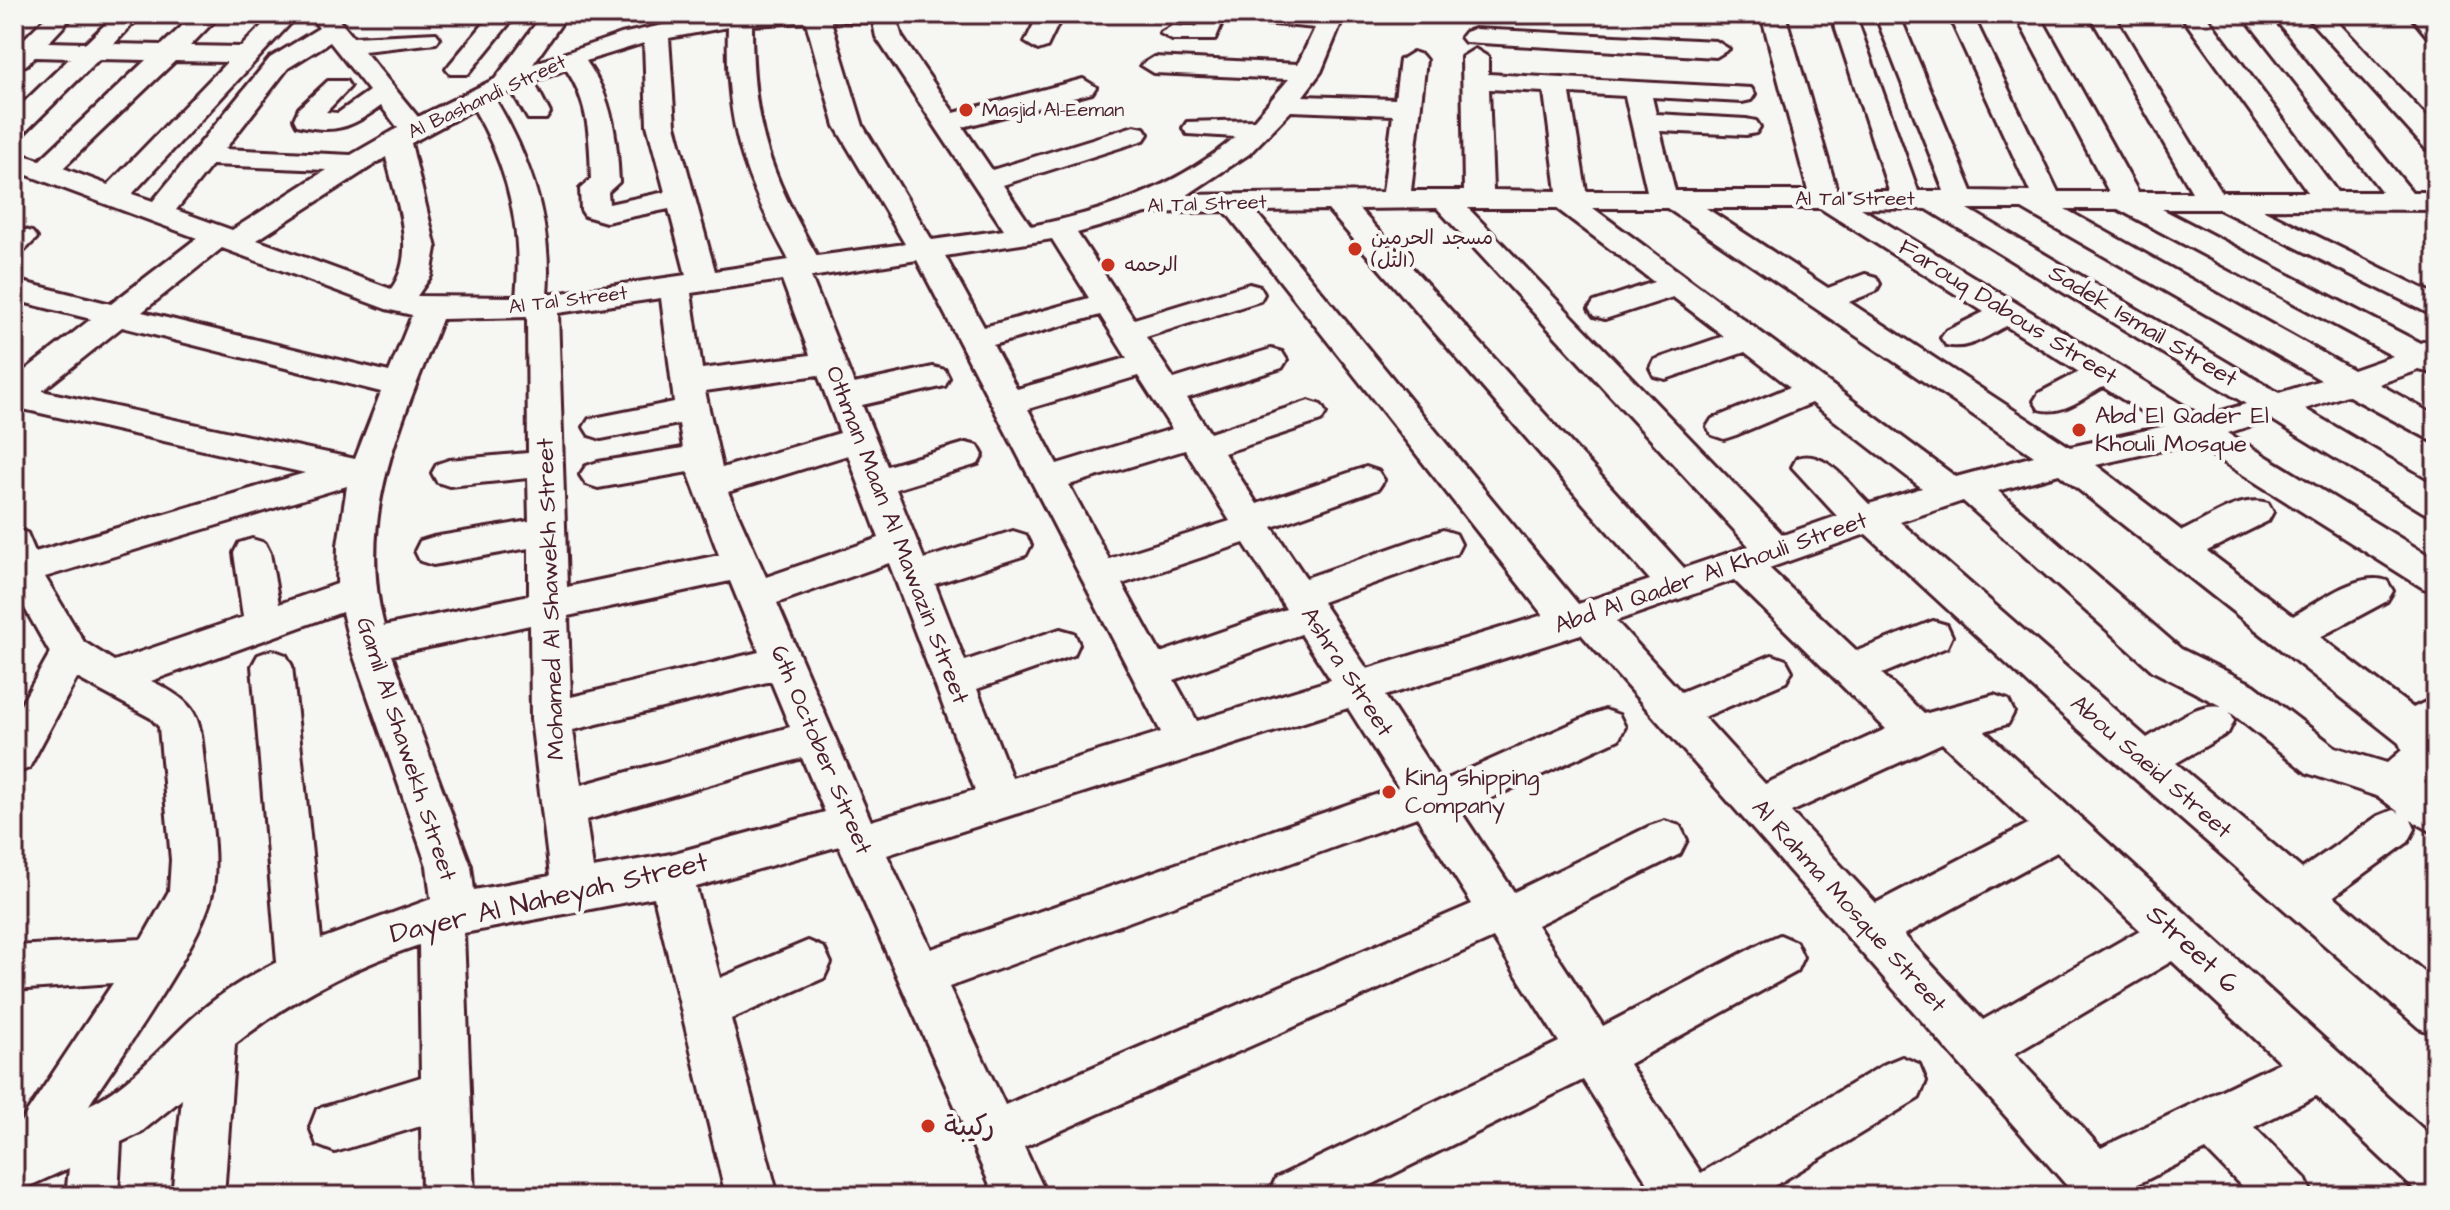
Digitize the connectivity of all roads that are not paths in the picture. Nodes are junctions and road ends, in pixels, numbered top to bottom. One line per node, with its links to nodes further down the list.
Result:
1 (63, 14): 32 (street)
2 (130, 14): 33 (street)
3 (209, 14): 34 (street)
4 (287, 14): 35 (street)
5 (505, 14): 39 (street)
6 (815, 14): 22 (street, Al Bashandi Street); 87 (street)
7 (826, 14): 8 (street)
8 (883, 14): 53 (street)
9 (1051, 14): 30 (street)
10 (1214, 14): 29 (street)
11 (1243, 14): 23 (street)
12 (1773, 14): 72 (street)
13 (1843, 14): 73 (street)
14 (1887, 14): 73 (street)
15 (1960, 14): 75 (street)
16 (2027, 14): 76 (street)
17 (2101, 14): 77 (street)
18 (2192, 14): 79 (street)
19 (2254, 14): 80 (street)
20 (2316, 14): 60 (street)
21 (2421, 14): 28 (street)
22 (755, 16): 24 (street, Al Bashandi Street); 89 (street, Othman Maan Al Mawazin Street)
23 (1331, 18): 40 (street)
24 (669, 20): 36 (street, Al Bashandi Street); 67 (street, 6th October Street)
25 (556, 22): 45 (street)
26 (1475, 25): 31 (street); 41 (street)
27 (334, 29): 43 (street); 43 (street); 61 (street)
28 (2436, 31)
29 (1172, 33)
30 (1038, 42)
31 (1716, 49)
32 (22, 50): 33 (street)
33 (92, 51): 34 (street); 54 (street)
34 (168, 53): 35 (street); 64 (street)
35 (245, 55): 66 (street)
36 (571, 58): 45 (street, Al Bashandi Street); 67 (street)
37 (1413, 60): 50 (street)
38 (1154, 65): 40 (street)
39 (459, 69)
40 (1308, 72): 49 (street)
41 (1476, 81): 42 (street); 69 (street)
42 (1556, 85): 47 (street); 70 (street)
43 (379, 86): 44 (street); 58 (street)
44 (337, 87)
45 (501, 87): 51 (street); 58 (street, Al Bashandi Street); 96 (street, Mohamed Al Shawekh Street)
46 (1083, 87): 53 (street)
47 (1636, 88): 48 (street); 52 (street)
48 (1742, 94)
49 (1284, 103): 50 (street); 57 (street)
50 (1408, 108): 74 (street)
51 (537, 113)
52 (1644, 122): 55 (street); 71 (street)
53 (947, 123): 65 (street)
54 (14, 127)
55 (1746, 127)
56 (1197, 128): 57 (street)
57 (1261, 129): 83 (street)
58 (405, 134): 63 (street, Al Bashandi Street); 95 (street, Gamil Al Shawekh Street)
59 (1134, 134): 65 (street)
60 (2436, 143)
61 (206, 156): 63 (street); 84 (street)
62 (14, 160): 64 (street, Al Tal Street)
63 (352, 163): 86 (street, Al Bashandi Street)
64 (44, 171): 66 (street, Al Tal Street)
65 (986, 181): 85 (street)
66 (113, 197): 84 (street, Al Tal Street)
67 (679, 198): 90 (street, 6th October Street)
68 (1444, 199): 69 (street, Al Tal Street); 74 (street, Al Tal Street); 148 (street)
69 (1479, 199): 70 (street, Al Tal Street)
70 (1568, 199): 71 (street, Al Tal Street); 91 (street)
71 (1668, 199): 72 (street, Al Tal Street); 94 (street)
72 (1825, 199): 73 (street, Al Tal Street); 88 (street, Farouq Dabous Street)
73 (1933, 199): 75 (street, Al Tal Street); 119 (street, Sadek Ismail Street)
74 (1396, 200): 78 (street, Al Tal Street)
75 (2037, 200): 76 (street, Al Tal Street); 111 (street)
76 (2126, 200): 77 (street, Al Tal Street); 105 (street)
77 (2217, 200): 79 (street, Al Tal Street); 97 (street)
78 (1336, 201): 82 (street, Al Tal Street); 156 (street)
79 (2329, 201): 80 (street, Al Tal Street)
80 (2404, 201): 81 (street, Al Tal Street)
81 (2436, 201)
82 (1233, 203): 83 (street, Al Tal Street); 161 (street, Al Rahma Mosque Street)
83 (1144, 204): 85 (street, Al Tal Street)
84 (158, 214): 86 (street, Al Tal Street)
85 (1042, 233): 87 (street, Al Tal Street); 104 (street, Ashra Street)
86 (226, 239): 95 (street, Al Tal Street); 100 (street, Al Bashandi Street)
87 (926, 250): 89 (street, Al Tal Street); 103 (street)
88 (1924, 260): 94 (street); 99 (street, Farouq Dabous Street)
89 (800, 269): 90 (street, Al Tal Street); 107 (street, Othman Maan Al Mawazin Street)
90 (689, 285): 96 (street, Al Tal Street); 115 (street, 6th October Street)
91 (1678, 285): 98 (street); 102 (street)
92 (14, 290): 100 (street)
93 (1249, 294): 104 (street)
94 (1825, 300): 128 (street)
95 (414, 306): 96 (street, Al Tal Street); 112 (street, Gamil Al Shawekh Street)
96 (536, 306): 129 (street, Mohamed Al Shawekh Street)
97 (2436, 307)
98 (1605, 309)
99 (2008, 312): 101 (street); 109 (street, Farouq Dabous Street)
100 (117, 315): 112 (street); 114 (street, Al Bashandi Street)
101 (1957, 338)
102 (1749, 339): 108 (street); 113 (street)
103 (974, 340): 104 (street); 118 (street)
104 (1137, 348): 106 (street); 118 (street); 126 (street, Ashra Street)
105 (2431, 357): 111 (street, Abd Al Qader Al Khouli Street)
106 (1271, 360)
107 (829, 363): 115 (street); 116 (street, Othman Maan Al Mawazin Street)
108 (1666, 368)
109 (2104, 372): 117 (street); 123 (street, Farouq Dabous Street)
110 (933, 378): 116 (street)
111 (2350, 383): 119 (street, Abd Al Qader Al Khouli Street); 124 (street)
112 (400, 386): 132 (street, Gamil Al Shawekh Street)
113 (1816, 389): 122 (street); 138 (street)
114 (14, 396): 132 (street)
115 (690, 396): 121 (street); 131 (street, 6th October Street)
116 (843, 398): 125 (street, Othman Maan Al Mawazin Street)
117 (2051, 401)
118 (1008, 403): 135 (street)
119 (2275, 406): 123 (street, Abd Al Qader Al Khouli Street); 139 (street, Sadek Ismail Street)
120 (1309, 413): 126 (street)
121 (601, 427)
122 (1724, 427)
123 (2199, 430): 128 (street, Abd Al Qader Al Khouli Street); 154 (street, Farouq Dabous Street)
124 (2436, 431)
125 (859, 439): 131 (street); 137 (street, Othman Maan Al Mawazin Street)
126 (1198, 442): 135 (street); 142 (street, Ashra Street)
127 (966, 455): 137 (street)
128 (2065, 460): 138 (street, Abd Al Qader Al Khouli Street); 146 (street)
129 (545, 464): 133 (street); 143 (street, Mohamed Al Shawekh Street)
130 (1809, 467): 141 (street, Abou Saeid Street)
131 (705, 471): 134 (street); 155 (street, 6th October Street)
132 (360, 472): 151 (street); 158 (street, Gamil Al Shawekh Street)
133 (449, 473)
134 (598, 475)
135 (1048, 479): 153 (street)
136 (1366, 480): 142 (street)
137 (876, 482): 150 (street, Othman Maan Al Mawazin Street)
138 (1960, 488): 141 (street, Abd Al Qader Al Khouli Street); 187 (street)
139 (2436, 503)
140 (2255, 512): 146 (street)
141 (1867, 519): 148 (street, Abd Al Qader Al Khouli Street); 186 (street, Abou Saeid Street)
142 (1251, 524): 153 (street); 160 (street, Ashra Street)
143 (545, 532): 147 (street); 159 (street, Mohamed Al Shawekh Street)
144 (1443, 544): 160 (street)
145 (1013, 545): 150 (street)
146 (2178, 549): 163 (street)
147 (433, 551)
148 (1776, 551): 152 (street, Abd Al Qader Al Khouli Street)
149 (252, 553): 162 (street)
150 (907, 561): 155 (street); 174 (street, Othman Maan Al Mawazin Street)
151 (17, 563): 167 (street, Dayer Al Naheyah Street)
152 (1740, 563): 156 (street, Abd Al Qader Al Khouli Street); 170 (street, Street 6)
153 (1099, 577): 172 (street)
154 (2436, 578)
155 (748, 580): 159 (street); 168 (street, 6th October Street)
156 (1677, 585): 161 (street, Abd Al Qader Al Khouli Street)
157 (2374, 591): 163 (street)
158 (356, 592): 162 (street); 166 (street, Gamil Al Shawekh Street)
159 (547, 606): 166 (street); 178 (street, Mohamed Al Shawekh Street)
160 (1304, 606): 172 (street); 175 (street, Ashra Street)
161 (1579, 619): 175 (street, Abd Al Qader Al Khouli Street); 176 (street, Al Rahma Mosque Street)
162 (263, 625): 173 (street)
163 (2290, 635): 180 (street)
164 (1933, 636): 170 (street)
165 (1060, 644): 174 (street)
166 (369, 645): 200 (street, Gamil Al Shawekh Street)
167 (70, 653): 173 (street, Dayer Al Naheyah Street); 185 (street)
168 (783, 662): 178 (street); 183 (street, 6th October Street)
169 (272, 666): 208 (street)
170 (1852, 670): 182 (street, Street 6)
171 (1772, 671): 176 (street)
172 (1150, 672): 184 (street)
173 (110, 679): 205 (street, Dayer Al Naheyah Street)
174 (954, 681): 188 (street, Othman Maan Al Mawazin Street)
175 (1358, 689): 184 (street, Abd Al Qader Al Khouli Street); 189 (street, Ashra Street)
176 (1675, 712): 190 (street, Al Rahma Mosque Street)
177 (1994, 712): 182 (street)
178 (551, 719): 191 (street, Mohamed Al Shawekh Street)
179 (2214, 721): 186 (street)
180 (2425, 722): 187 (street)
181 (1605, 727): 189 (street)
182 (1933, 728): 190 (street); 193 (street, Street 6)
183 (815, 737): 191 (street); 195 (street, 6th October Street)
184 (1187, 742): 188 (street, Dayer Al Naheyah Street)
185 (14, 756)
186 (2143, 761): 199 (street, Abou Saeid Street)
187 (2393, 783): 192 (street)
188 (1000, 800): 195 (street, Dayer Al Naheyah Street)
189 (1429, 800): 201 (street, Ashra Street); 209 (street)
190 (1760, 806): 202 (street, Al Rahma Mosque Street)
191 (563, 808): 198 (street, Mohamed Al Shawekh Street)
192 (2436, 815)
193 (2061, 828): 202 (street); 203 (street, Street 6)
194 (2393, 829): 199 (street)
195 (856, 834): 197 (street, Dayer Al Naheyah Street); 209 (street, 6th October Street)
196 (1665, 840): 201 (street)
197 (671, 874): 198 (street, Dayer Al Naheyah Street); 211 (street)
198 (574, 892): 200 (street, Dayer Al Naheyah Street)
199 (2300, 895): 210 (street, Abou Saeid Street)
200 (448, 915): 208 (street, Dayer Al Naheyah Street); 217 (street, Gamil Al Shawekh Street)
201 (1504, 915): 214 (street, Ashra Street); 221 (street)
202 (1871, 929): 213 (street, Al Rahma Mosque Street)
203 (2176, 934): 213 (street); 215 (street, Street 6)
204 (1780, 957): 214 (street)
205 (153, 961): 207 (street); 222 (street, Dayer Al Naheyah Street)
206 (808, 963): 211 (street)
207 (14, 968)
208 (301, 971): 212 (street, Dayer Al Naheyah Street)
209 (920, 975): 221 (street, 6th October Street)
210 (2427, 989)
211 (704, 1008): 228 (street)
212 (212, 1032): 220 (street, Dayer Al Naheyah Street); 226 (street)
213 (1978, 1049): 224 (street, Al Rahma Mosque Street)
214 (1593, 1053): 230 (street); 231 (street, Ashra Street)
215 (2321, 1068): 218 (street); 223 (street, Street 6)
216 (1902, 1081): 232 (street)
217 (446, 1094): 219 (street); 227 (street, Gamil Al Shawekh Street)
218 (2213, 1121): 224 (street); 233 (street)
219 (335, 1127)
220 (97, 1130): 222 (street, Dayer Al Naheyah Street); 225 (street)
221 (993, 1135): 229 (street, 6th October Street)
222 (19, 1165)
223 (2436, 1175)
224 (2098, 1189)
225 (92, 1196)
226 (198, 1196)
227 (448, 1196)
228 (752, 1196)
229 (1021, 1196)
230 (1294, 1196)
231 (1686, 1196)
232 (1710, 1196)
233 (2287, 1196)

